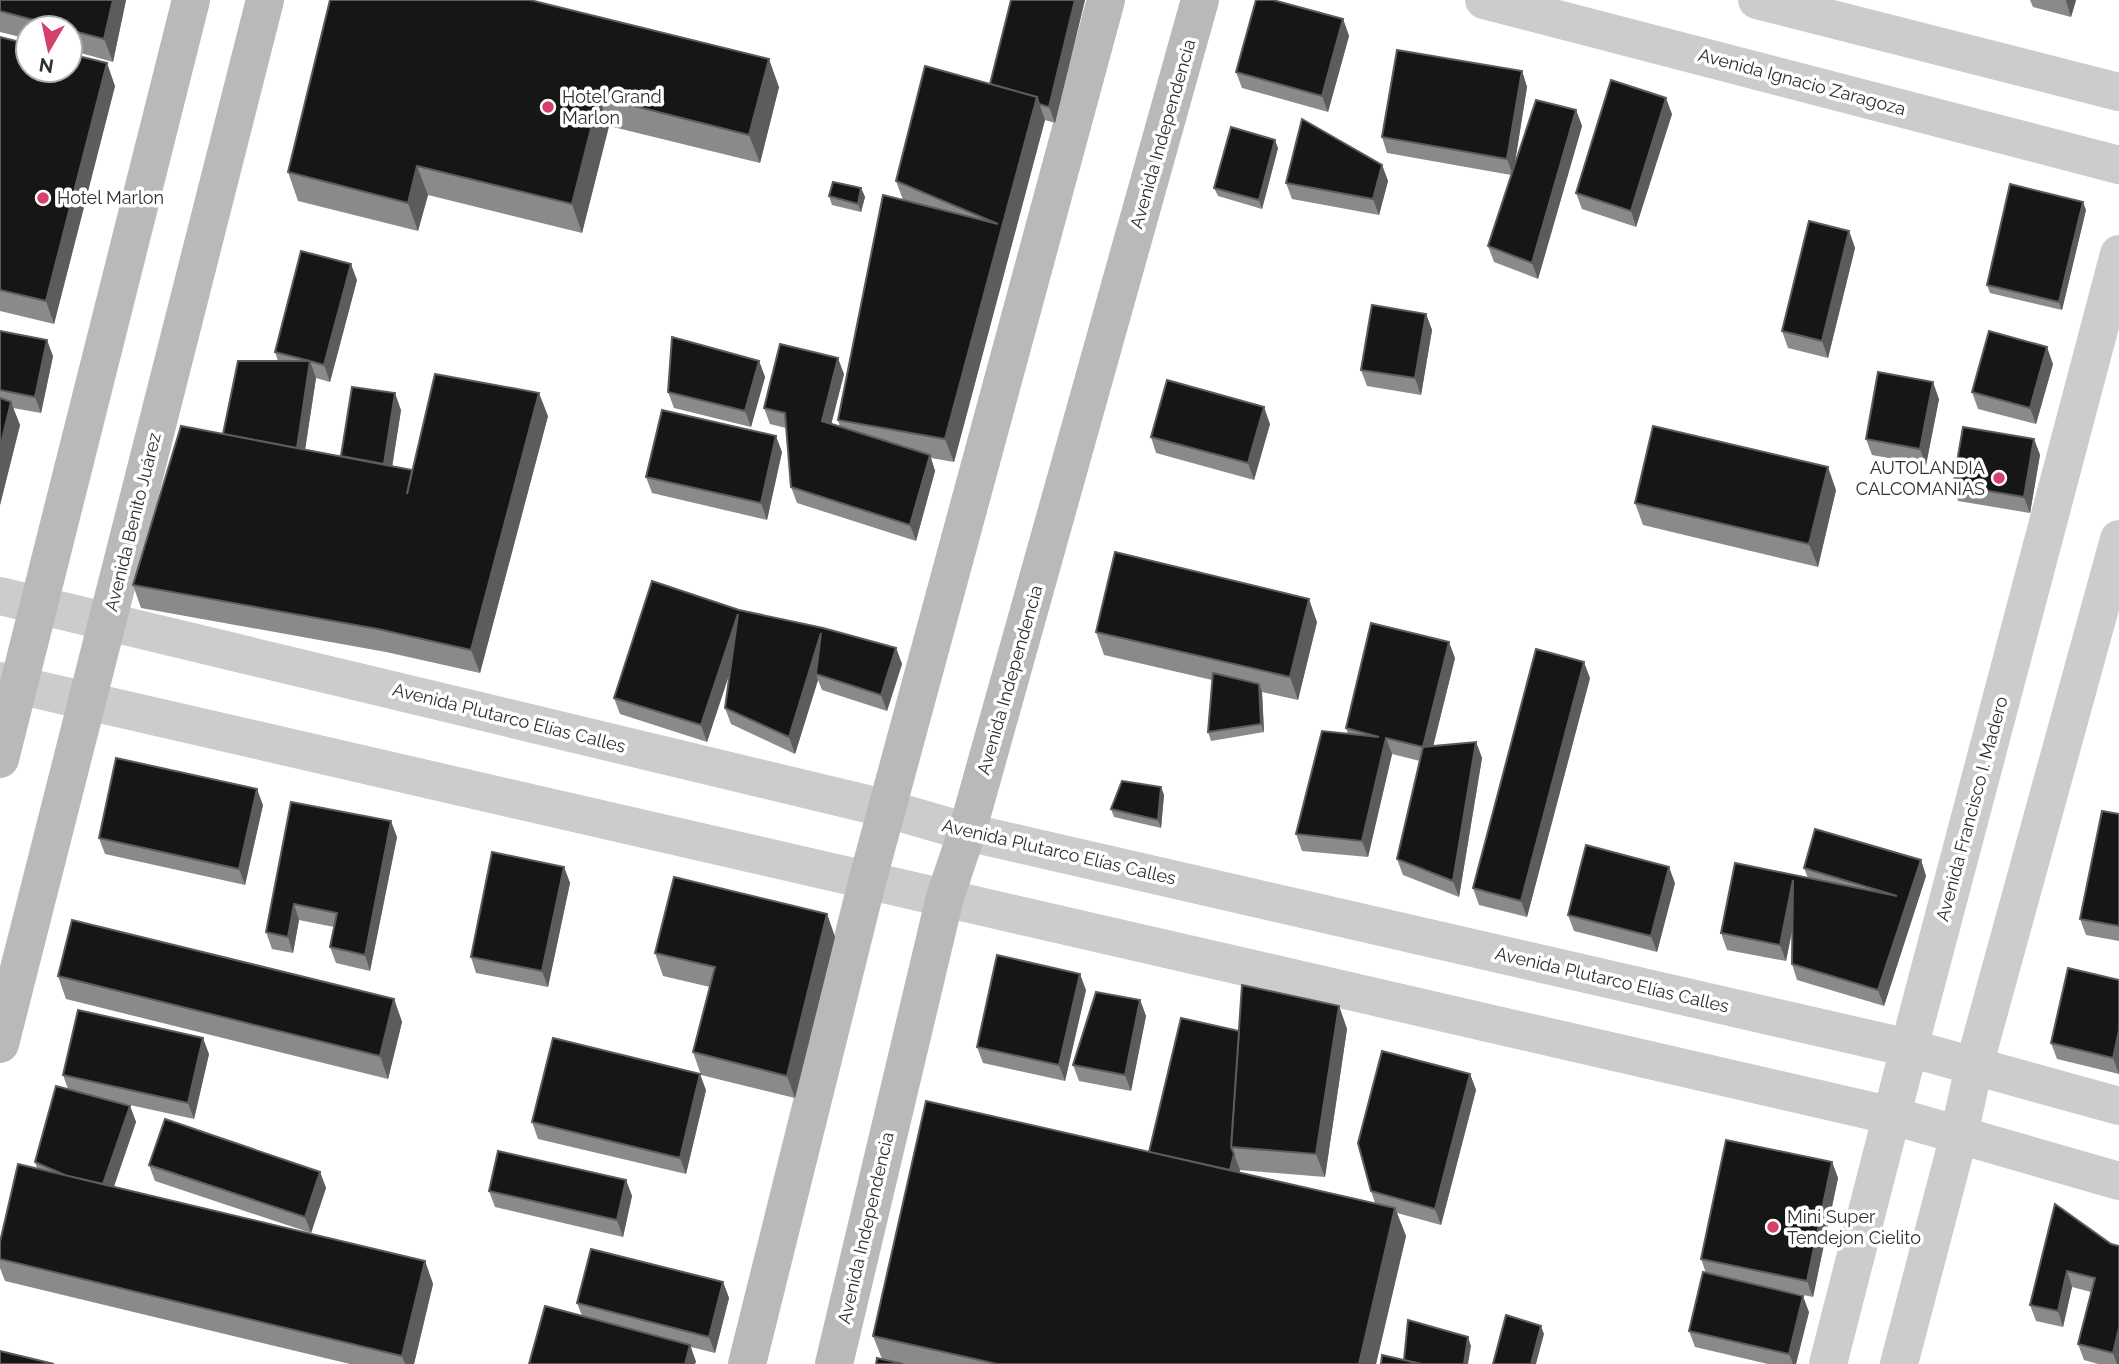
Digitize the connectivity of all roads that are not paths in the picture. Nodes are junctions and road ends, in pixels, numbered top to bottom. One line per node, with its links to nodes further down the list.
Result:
1 (191, 0): 12 (main road)
2 (265, 0): 13 (main road, Avenida Benito Juárez)
3 (1105, 0): 17 (main road)
4 (1200, 0): 18 (main road, Avenida Independencia)
5 (1484, 0): 8 (street, Avenida Ignacio Zaragoza)
6 (1757, 0): 7 (street)
7 (2119, 92)
8 (2119, 165)
9 (2119, 254): 22 (street, Avenida Francisco I. Madero)
10 (2119, 538): 23 (street)
11 (0, 596): 12 (street, Avenida Plutarco Elías Calles)
12 (39, 606): 13 (street, Avenida Plutarco Elías Calles); 14 (main road)
13 (108, 622): 15 (main road, Avenida Benito Juárez); 17 (street, Avenida Plutarco Elías Calles)
14 (10, 683): 15 (street); 16 (main road)
15 (89, 700): 19 (street); 21 (main road, Avenida Benito Juárez)
16 (0, 759)
17 (888, 809): 18 (street, Avenida Plutarco Elías Calles); 19 (main road)
18 (967, 832): 20 (main road, Avenida Independencia); 22 (street, Avenida Plutarco Elías Calles)
19 (867, 882): 20 (street); 28 (main road)
20 (945, 897): 25 (street); 29 (main road, Avenida Independencia)
21 (0, 1044)
22 (1909, 1048): 23 (street, Avenida Plutarco Elías Calles); 25 (street, Avenida Francisco I. Madero)
23 (1975, 1066): 24 (street, Avenida Plutarco Elías Calles); 26 (street)
24 (2119, 1106)
25 (1893, 1116): 26 (street); 30 (street, Avenida Francisco I. Madero)
26 (1959, 1135): 27 (street); 31 (street)
27 (2119, 1181)
28 (747, 1364)
29 (834, 1364)
30 (1828, 1364)
31 (1899, 1364)

